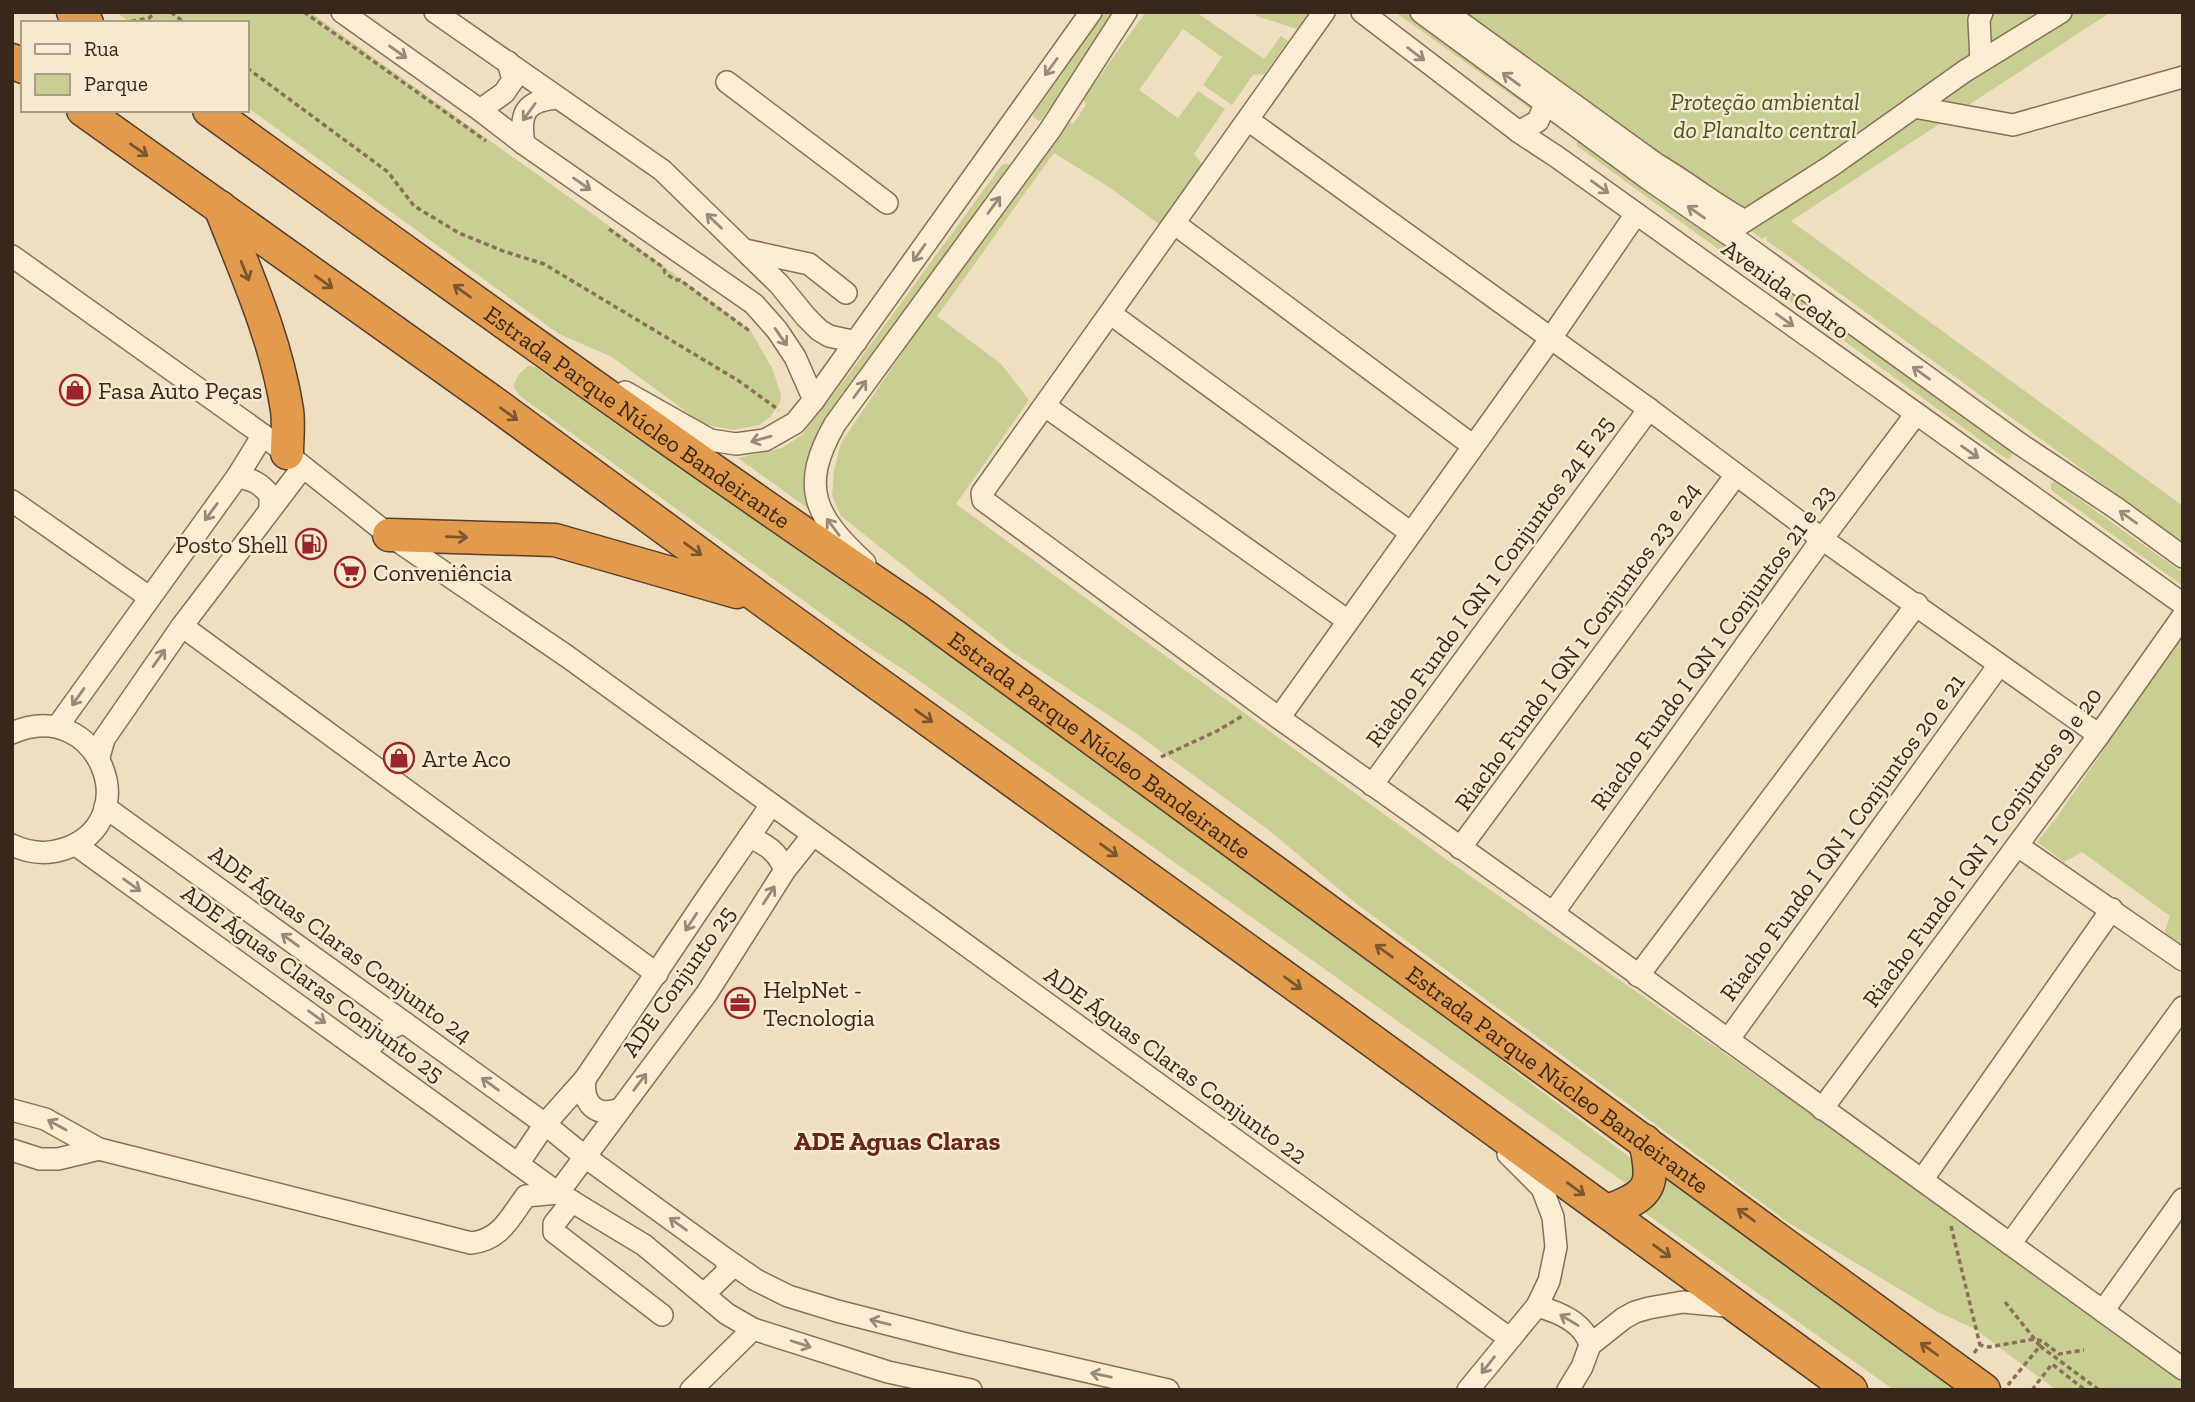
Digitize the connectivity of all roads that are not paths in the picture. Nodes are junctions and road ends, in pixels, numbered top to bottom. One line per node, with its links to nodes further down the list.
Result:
1 (342, 12): 19 (street, one-way to 19)
2 (435, 12): 12 (street)
3 (1091, 12): 18 (street, one-way to 18)
4 (1126, 12): 24 (street)
5 (1324, 12): 22 (street)
6 (1362, 12): 25 (street, Avenida Cedro, one-way to 25)
7 (1421, 12): 16 (street, Avenida Cedro, one-way to 7)
8 (1446, 12): 33 (street)
9 (1982, 12): 11 (street)
10 (2061, 12): 11 (street)
11 (1981, 61): 17 (street)
12 (508, 62): 15 (street); 19 (street)
13 (2183, 77): 17 (street)
14 (727, 82): 30 (street)
15 (557, 98): 26 (street, one-way to 26); 37 (street, one-way to 15)
16 (1545, 104): 23 (street, Avenida Cedro); 25 (street)
17 (1914, 107): 33 (street)
18 (1020, 109): 24 (street); 27 (street)
19 (480, 110): 26 (street)
20 (86, 112): 31 (highway, one-way to 31)
21 (212, 112): 45 (highway, Estrada Parque Núcleo Bandeirante, one-way to 21)
22 (1248, 120): 34 (street); 43 (street)
23 (1573, 124): 28 (street); 35 (street, Avenida Cedro, one-way to 23)
24 (1050, 130): 29 (street)
25 (1519, 132): 28 (street, Avenida Cedro)
26 (524, 144): 41 (street, one-way to 41)
27 (988, 155): 29 (street); 44 (street, one-way to 44)
28 (1558, 157): 32 (street, Avenida Cedro, one-way to 32)
29 (1020, 169): 68 (street, one-way to 29)
30 (887, 203)
31 (220, 207): 52 (highway, one-way to 52); 65 (highway, one-way to 65)
32 (1636, 214): 43 (street); 49 (street, Avenida Cedro, one-way to 49)
33 (1745, 222): 35 (street); 36 (street)
34 (1175, 224): 42 (street); 51 (street)
35 (1723, 230): 36 (street, Avenida Cedro)
36 (1747, 247): 50 (street, Avenida Cedro, one-way to 36)
37 (745, 250): 39 (street); 40 (street)
38 (12, 256): 52 (street, ADE Águas Claras Conjunto 22)
39 (779, 284): 41 (street); 44 (street)
40 (846, 293)
41 (754, 304): 46 (street, one-way to 46)
42 (1111, 314): 47 (street); 60 (street)
43 (1551, 338): 48 (street); 51 (street)
44 (856, 342): 46 (street)
45 (560, 363): 46 (street, one-way to 45); 68 (highway, Estrada Parque Núcleo Bandeirante)
46 (814, 400)
47 (1045, 406): 70 (street); 73 (street)
48 (1649, 408): 55 (street); 78 (street, Riacho Fundo I QN 1 Conjuntos 24 E 25)
49 (1916, 414): 54 (street, Avenida Cedro, one-way to 54); 62 (street, Riacho Fundo I QN 1 Conjuntos 21 e 23)
50 (2020, 444): 53 (street, Avenida Cedro); 54 (street)
51 (1472, 445): 60 (street)
52 (284, 452): 56 (street); 59 (street); 61 (street, ADE Águas Claras Conjunto 22)
53 (2056, 468): 57 (street); 63 (street, Avenida Cedro, one-way to 53)
54 (1995, 469): 57 (street, Avenida Cedro)
55 (1736, 475): 62 (street); 85 (street, Riacho Fundo I QN 1 Conjuntos 23 e 24)
56 (237, 477): 59 (street); 64 (street, one-way to 64)
57 (2032, 496): 67 (street, Avenida Cedro)
58 (12, 501): 64 (street)
59 (271, 507): 71 (street)
60 (1410, 533): 70 (street)
61 (389, 535): 65 (highway, one-way to 65); 79 (street, ADE Águas Claras Conjunto 22)
62 (1822, 539): 66 (street); 89 (street, Riacho Fundo I QN 1 Conjuntos 21 e 23)
63 (2183, 557)
64 (149, 597): 74 (street, one-way to 74)
65 (761, 599): 98 (highway, one-way to 98)
66 (1917, 604): 72 (street); 92 (street)
67 (2183, 604)
68 (916, 610): 103 (highway, Estrada Parque Núcleo Bandeirante, one-way to 68)
69 (2183, 616): 76 (street, Riacho Fundo I QN 1 Conjuntos 9 e 20)
70 (1348, 621): 73 (street)
71 (182, 626): 77 (street, one-way to 71); 91 (street)
72 (1999, 665): 76 (street); 95 (street, Riacho Fundo I QN 1 Conjuntos 20 e 21)
73 (1270, 712): 78 (street)
74 (57, 727): 75 (street); 77 (street)
75 (12, 733)
76 (2099, 736): 84 (street, Riacho Fundo I QN 1 Conjuntos 9 e 20)
77 (99, 757): 80 (street)
78 (1372, 785): 85 (street)
79 (771, 805): 81 (street, ADE Águas Claras Conjunto 22); 82 (street, ADE Conjunto 25)
80 (105, 807): 83 (street); 94 (street, ADE Águas Claras Conjunto 24, one-way to 80)
81 (813, 835): 87 (street, ADE Conjunto 25); 121 (street, ADE Águas Claras Conjunto 22)
82 (748, 837): 87 (street); 91 (street, ADE Conjunto 25, one-way to 91)
83 (76, 845): 86 (street); 96 (street, ADE Águas Claras Conjunto 25, one-way to 96)
84 (2018, 846): 88 (street); 100 (street, Riacho Fundo I QN 1 Conjuntos 9 e 20)
85 (1460, 848): 89 (street)
86 (16, 855)
87 (785, 870): 99 (street, ADE Conjunto 25, one-way to 87)
88 (2112, 909): 90 (street); 108 (street)
89 (1553, 913): 92 (street)
90 (2183, 960)
91 (657, 974): 97 (street, ADE Conjunto 25)
92 (1638, 976): 95 (street)
93 (2183, 1007): 113 (street)
94 (405, 1023): 96 (street); 102 (street, ADE Águas Claras Conjunto 24, one-way to 94)
95 (1728, 1040): 100 (street)
96 (366, 1053): 107 (street, ADE Águas Claras Conjunto 25)
97 (585, 1079): 99 (street); 102 (street, ADE Conjunto 25)
98 (1443, 1092): 112 (highway, one-way to 112); 116 (street)
99 (620, 1109): 106 (street, ADE Conjunto 25)
100 (1822, 1109): 108 (street)
101 (12, 1110): 104 (street, one-way to 101)
102 (545, 1124): 106 (street, ADE Águas Claras Conjunto 24); 107 (street, ADE Conjunto 25)
103 (1645, 1141): 112 (highway); 124 (highway, Estrada Parque Núcleo Bandeirante, one-way to 103)
104 (99, 1149): 105 (street); 109 (street)
105 (12, 1150)
106 (584, 1156): 110 (street, ADE Conjunto 25); 114 (street, one-way to 106)
107 (518, 1164): 109 (street); 110 (street, ADE Águas Claras Conjunto 25)
108 (1922, 1181): 113 (street)
109 (526, 1196): 110 (street)
110 (565, 1197): 115 (street, ADE Águas Claras Conjunto 25); 119 (street, ADE Conjunto 25)
111 (2183, 1199): 118 (street)
112 (1607, 1211): 117 (highway, one-way to 117)
113 (2010, 1244): 118 (street)
114 (727, 1260): 115 (street); 128 (street, one-way to 114)
115 (704, 1294): 120 (street, ADE Águas Claras Conjunto 25)
116 (1536, 1306): 121 (street); 122 (street, one-way to 116)
117 (1738, 1307): 122 (street); 130 (highway)
118 (2103, 1311): 123 (street)
119 (662, 1315)
120 (753, 1329): 126 (street); 127 (street, ADE Águas Claras Conjunto 25, one-way to 127)
121 (1509, 1338): 129 (street, one-way to 129)
122 (1590, 1345): 125 (street)
123 (2183, 1369)
124 (1973, 1381)
125 (1571, 1389)
126 (691, 1390)
127 (971, 1390)
128 (1168, 1390)
129 (1468, 1390)
130 (1851, 1390)

